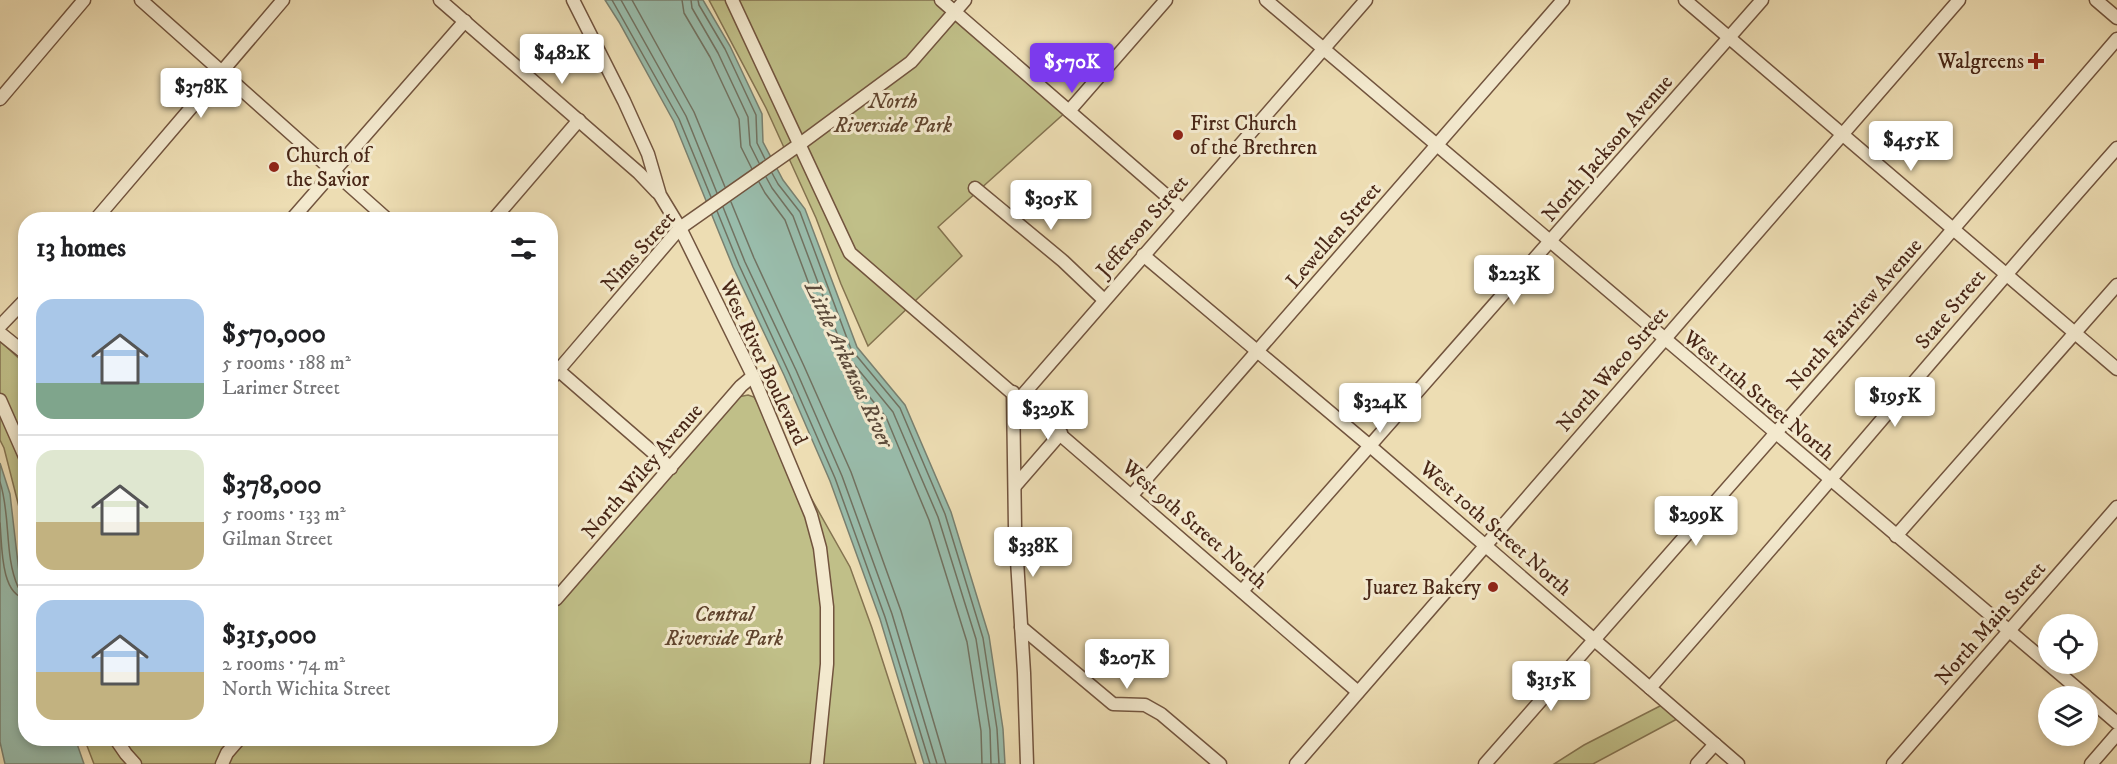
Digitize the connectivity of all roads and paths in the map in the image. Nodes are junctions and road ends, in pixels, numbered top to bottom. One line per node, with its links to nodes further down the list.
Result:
1 (84, 0): 24 (street)
2 (141, 0): 23 (street)
3 (283, 0): 23 (street)
4 (441, 0): 19 (street)
5 (573, 0): 33 (street, West River Boulevard)
6 (732, 0): 28 (street, West 9th Street North)
7 (941, 0): 17 (street)
8 (965, 0): 17 (street, Nims Street)
9 (1166, 0): 25 (street)
10 (1266, 0): 22 (street, West 11th Street North)
11 (1366, 0): 22 (street, Jefferson Street)
12 (1563, 0): 29 (street, Lewellen Street)
13 (1685, 0): 20 (street)
14 (1762, 0): 20 (street, North Jackson Avenue)
15 (1959, 0): 27 (street, North Waco Street)
16 (2096, 0): 18 (street)
17 (955, 12): 25 (street); 28 (street, Nims Street)
18 (2117, 18)
19 (465, 21): 26 (street); 31 (street)
20 (1729, 38): 27 (street); 41 (street, North Jackson Avenue)
21 (2117, 39): 40 (street, North Fairview Avenue)
22 (1323, 49): 29 (street, West 11th Street North); 34 (street, Jefferson Street)
23 (222, 72): 31 (street); 35 (street)
24 (0, 99)
25 (1069, 111): 34 (street)
26 (579, 120): 33 (street); 38 (street)
27 (1843, 134): 40 (street); 50 (street, North Waco Street)
28 (800, 144): 39 (street, Nims Street); 57 (street, West 9th Street North)
29 (1436, 146): 41 (street, West 11th Street North); 52 (street, Lewellen Street)
30 (2117, 148): 43 (street, State Street)
31 (333, 171): 36 (street); 37 (street)
32 (975, 188): 45 (street)
33 (660, 195): 39 (street, West River Boulevard)
34 (1183, 210): 42 (street, Jefferson Street)
35 (102, 212)
36 (298, 212)
37 (379, 212)
38 (500, 212)
39 (680, 228): 53 (street, Nims Street); 56 (street, West River Boulevard)
40 (1954, 229): 43 (street); 60 (street, North Fairview Avenue)
41 (1550, 243): 50 (street, West 11th Street North); 62 (street, North Jackson Avenue)
42 (1143, 255): 45 (street, Jefferson Street); 52 (street, West 10th Street North)
43 (2006, 273): 49 (street); 64 (street, State Street)
44 (2117, 285): 49 (street)
45 (1104, 300): 57 (street, Jefferson Street)
46 (18, 307): 47 (street)
47 (0, 326)
48 (0, 333): 51 (street)
49 (2075, 333): 54 (street); 68 (street)
50 (1663, 339): 60 (street, West 11th Street North); 69 (street, North Waco Street)
51 (18, 348)
52 (1258, 351): 62 (street, West 10th Street North); 66 (street, Lewellen Street)
53 (558, 364)
54 (2117, 369)
55 (558, 370): 63 (street)
56 (753, 376): 63 (street, North Wiley Avenue); 88 (street, West River Boulevard)
57 (1017, 395): 59 (street, West 9th Street North); 65 (street)
58 (0, 400): 61 (street)
59 (1061, 433): 65 (street); 66 (street, West 9th Street North)
60 (1775, 434): 64 (street, West 11th Street North); 74 (street, North Fairview Avenue)
61 (18, 441)
62 (1370, 446): 69 (street, West 10th Street North); 70 (street, North Jackson Avenue)
63 (671, 468): 71 (street, North Wiley Avenue)
64 (1831, 481): 68 (street, West 11th Street North); 76 (street, State Street)
65 (1015, 486): 72 (street)
66 (1132, 495): 70 (street, West 9th Street North)
67 (2117, 507): 73 (street, North Main Street)
68 (1896, 536): 73 (street, West 11th Street North)
69 (1485, 545): 74 (street, West 10th Street North); 77 (street, North Waco Street)
70 (1242, 591): 77 (street, West 9th Street North)
71 (558, 592)
72 (1021, 627): 89 (street); 90 (street)
73 (2009, 630): 75 (street, West 11th Street North); 95 (street, North Main Street)
74 (1594, 639): 76 (street, West 10th Street North); 92 (street, North Fairview Avenue)
75 (2074, 686)
76 (1650, 688): 81 (street, West 10th Street North)
77 (1358, 692): 91 (street, North Waco Street)
78 (2098, 707): 79 (street, West 11th Street North)
79 (2117, 723)
80 (2117, 734): 96 (street)
81 (1715, 744): 93 (street); 94 (street, West 10th Street North)
82 (114, 746): 85 (street)
83 (121, 746): 86 (street)
84 (225, 758): 87 (street)
85 (128, 764)
86 (135, 764)
87 (212, 764)
88 (817, 764)
89 (1027, 764)
90 (1220, 764)
91 (1296, 764)
92 (1485, 764)
93 (1696, 764)
94 (1738, 764)
95 (1893, 764)
96 (2091, 764)

